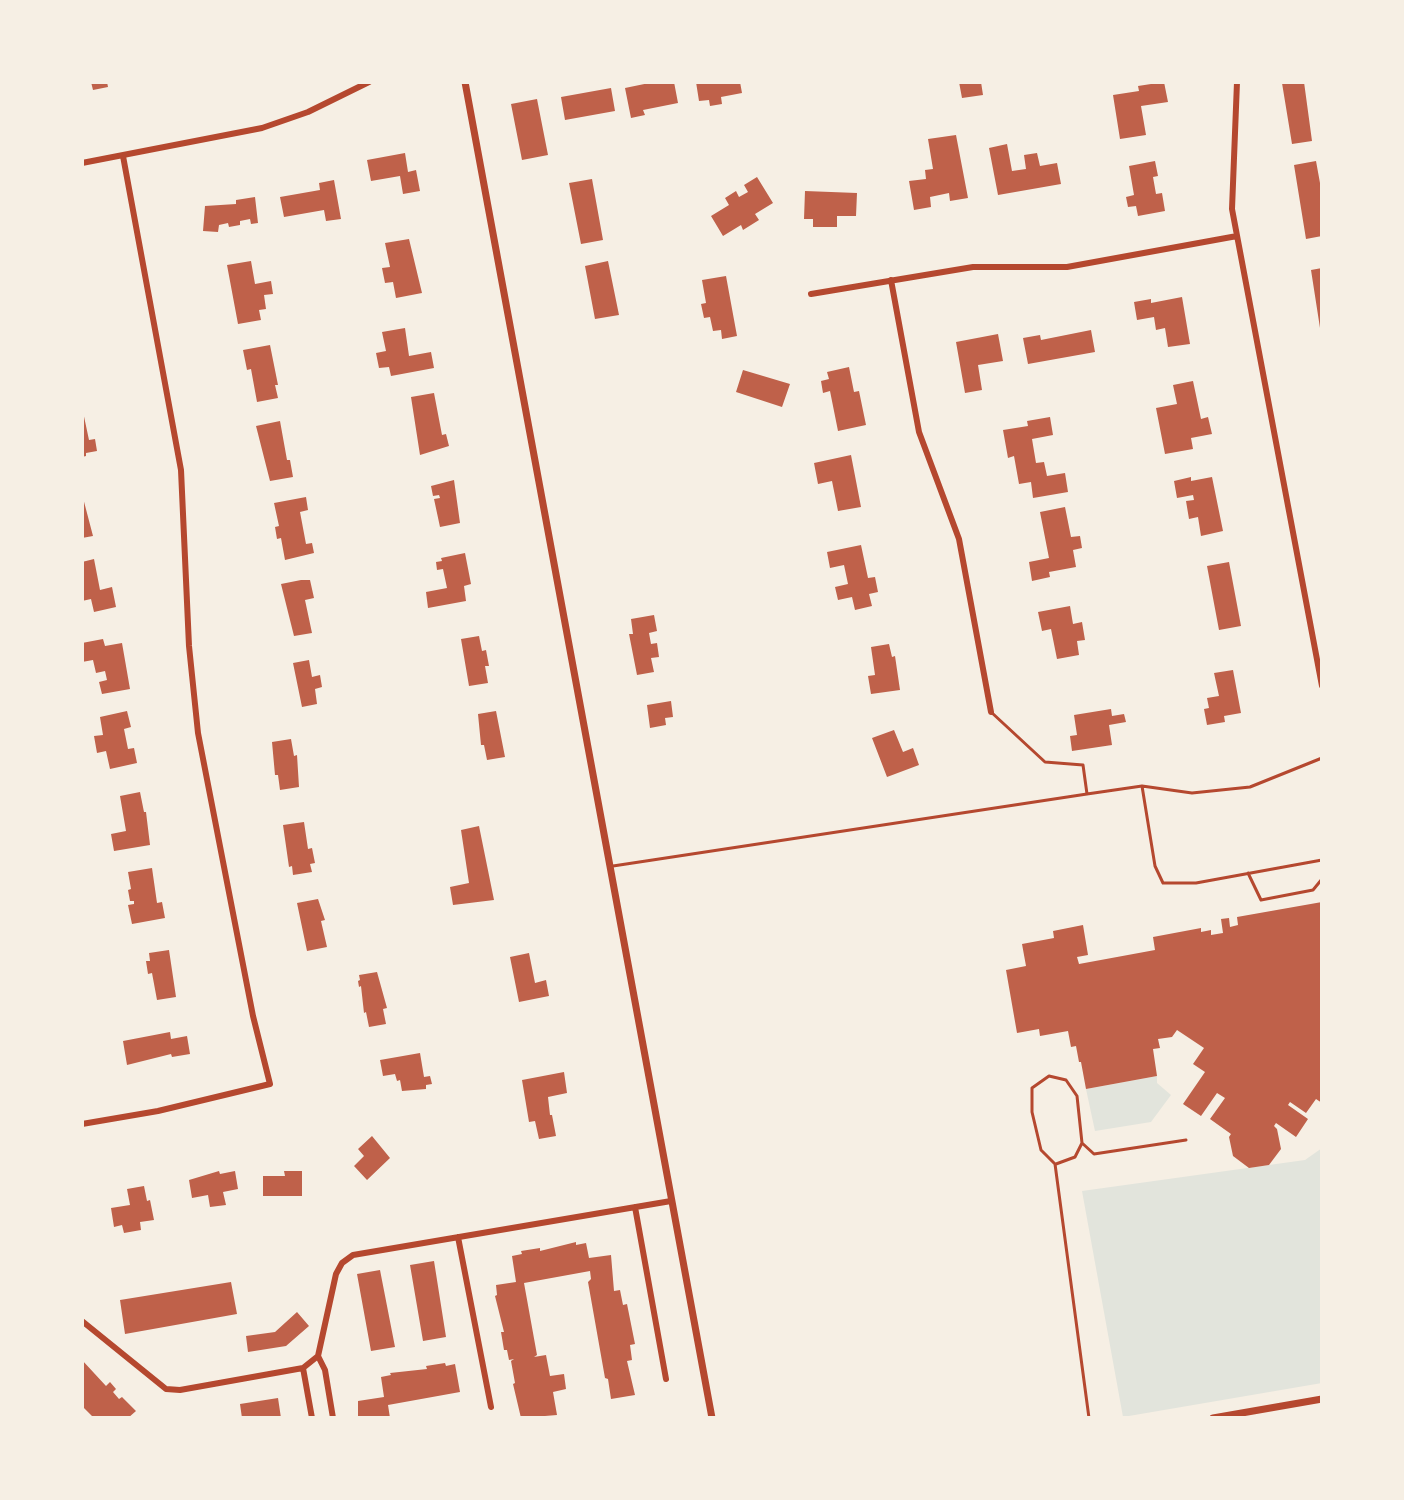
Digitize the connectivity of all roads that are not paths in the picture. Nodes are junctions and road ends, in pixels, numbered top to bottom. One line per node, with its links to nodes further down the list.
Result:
1 (369, 82): 4 (street)
2 (465, 82): 15 (street)
3 (1237, 82): 6 (street)
4 (123, 156): 5 (street); 18 (street)
5 (82, 163)
6 (1237, 236): 7 (street); 9 (street)
7 (891, 280): 8 (street); 10 (street)
8 (811, 294)
9 (1322, 686)
10 (991, 712): 13 (lane)
11 (1321, 761): 12 (lane)
12 (1142, 786): 13 (lane); 16 (lane)
13 (1087, 794): 15 (lane)
14 (1322, 860): 16 (lane)
15 (609, 867): 22 (street)
16 (1248, 873): 17 (lane)
17 (1322, 879)
18 (82, 1124)
19 (1186, 1140): 20 (lane)
20 (1082, 1143): 21 (lane); 21 (lane)
21 (1055, 1164): 34 (lane)
22 (671, 1201): 23 (street); 33 (street)
23 (635, 1207): 24 (street); 28 (street)
24 (458, 1237): 26 (street); 30 (street)
25 (82, 1321): 27 (street)
26 (318, 1356): 27 (street); 32 (street)
27 (303, 1368): 31 (street)
28 (666, 1379)
29 (1322, 1399): 35 (street)
30 (491, 1407)
31 (312, 1418)
32 (333, 1418)
33 (712, 1418)
34 (1089, 1418)
35 (1213, 1418)

